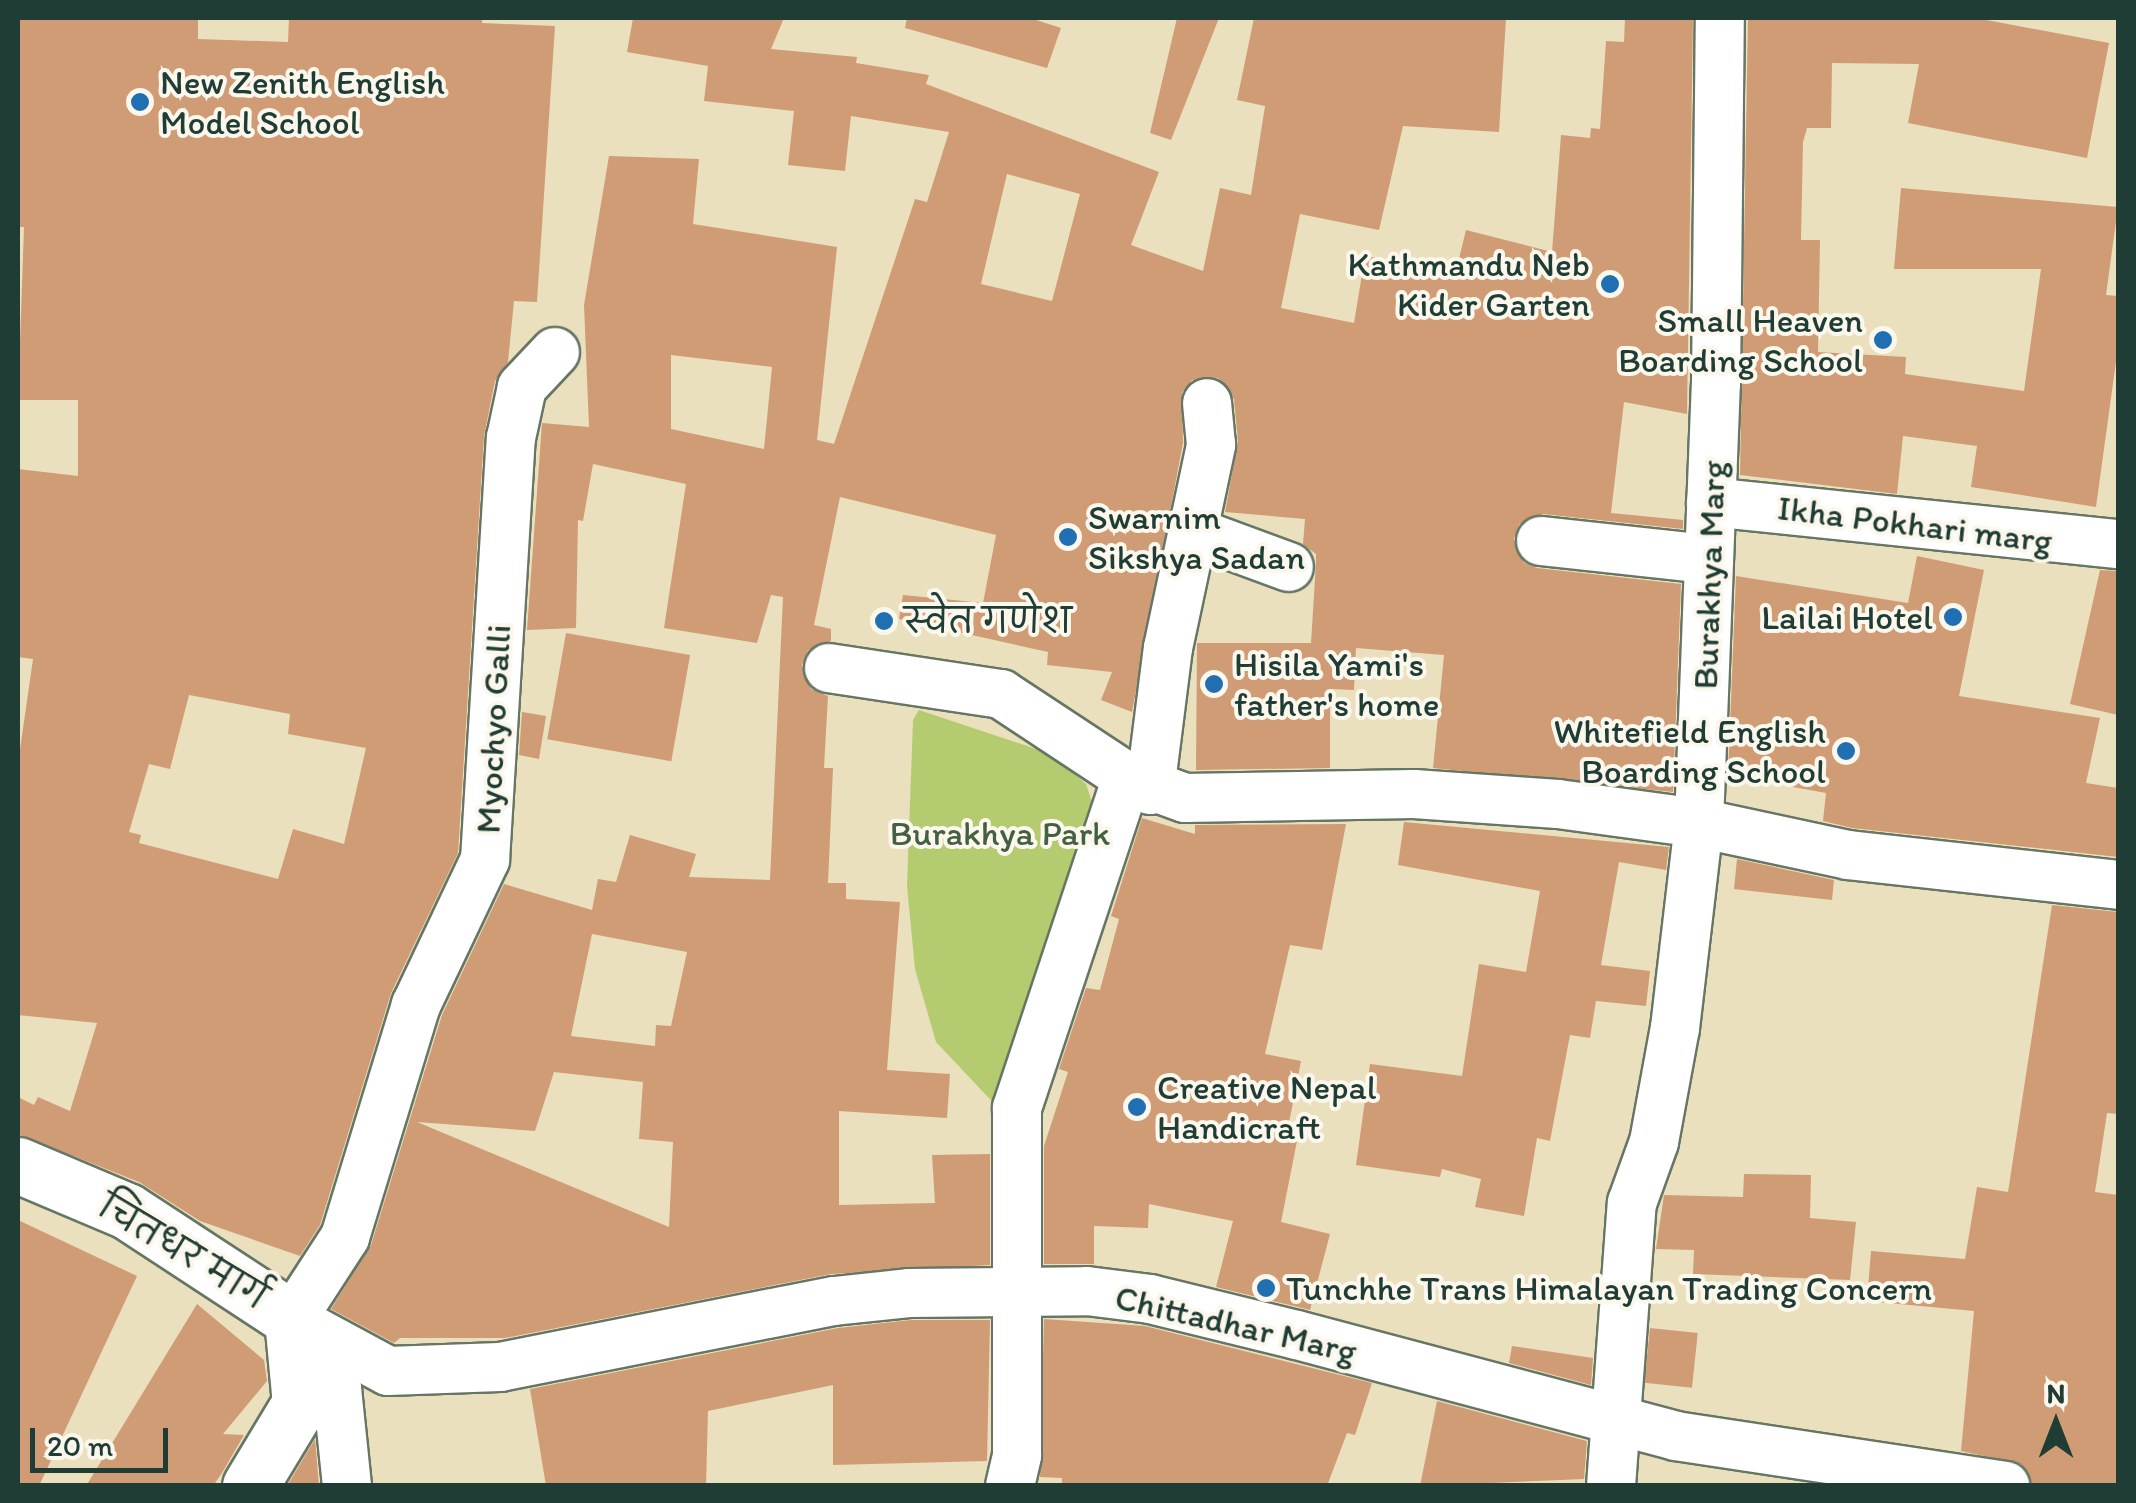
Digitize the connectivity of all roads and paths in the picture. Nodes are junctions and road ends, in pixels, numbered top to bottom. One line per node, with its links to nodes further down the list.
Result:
1 (1720, 18): 4 (street, Burakhya Marg)
2 (555, 352): 16 (street, Myochyo Galli)
3 (1207, 404): 5 (street)
4 (1711, 502): 7 (street, Ikha Pokhari marg); 8 (street, Burakhya Marg)
5 (1194, 532): 9 (street); 11 (street)
6 (1542, 541): 8 (street)
7 (2118, 544)
8 (1708, 558): 12 (street, Burakhya Marg)
9 (1289, 567)
10 (829, 668): 11 (street)
11 (1138, 784): 12 (street); 15 (street)
12 (1698, 823): 13 (street); 17 (street, Burakhya Marg)
13 (2118, 885)
14 (18, 1166): 16 (street, चितधर मार्ग)
15 (1017, 1290): 16 (street, Chittadhar Marg); 17 (street, Chittadhar Marg); 20 (street)
16 (292, 1319): 18 (street); 19 (street)
17 (1617, 1417): 21 (street, Burakhya Marg); 22 (street, Chittadhar Marg)
18 (250, 1486)
19 (348, 1486)
20 (1010, 1486)
21 (1611, 1486)
22 (2006, 1486)

